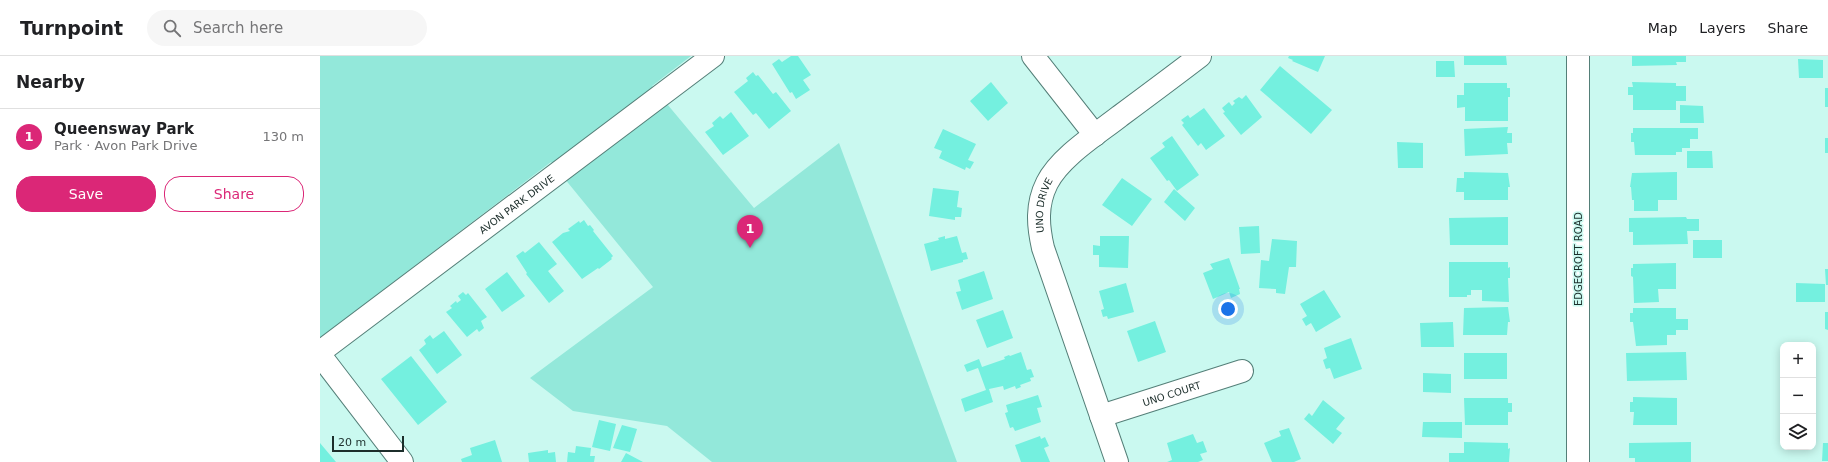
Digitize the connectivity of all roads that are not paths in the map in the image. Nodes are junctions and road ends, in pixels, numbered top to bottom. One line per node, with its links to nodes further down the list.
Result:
1 (713, 56): 6 (street, AVON PARK DRIVE)
2 (1033, 56): 5 (street)
3 (1200, 56): 5 (street, UNO DRIVE)
4 (1578, 56): 12 (street, EDGECROFT ROAD)
5 (1095, 135): 9 (street, UNO DRIVE)
6 (320, 352)
7 (320, 355): 10 (street)
8 (1242, 371): 9 (street, UNO COURT)
9 (1101, 416): 11 (street, UNO DRIVE)
10 (402, 462)
11 (1117, 462)
12 (1578, 462)

